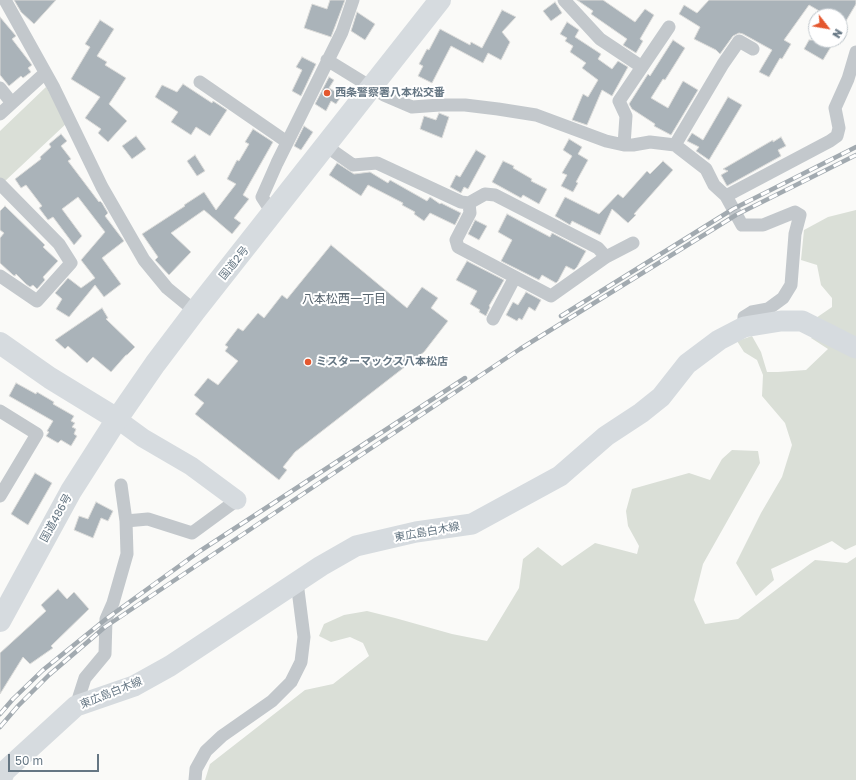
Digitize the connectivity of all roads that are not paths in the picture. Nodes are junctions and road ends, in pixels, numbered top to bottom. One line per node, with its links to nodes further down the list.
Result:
1 (4, 0): 10 (street)
2 (353, 0): 8 (street)
3 (440, 0): 13 (highway, 国道2号)
4 (564, 0): 9 (street)
5 (668, 27): 9 (street)
6 (753, 49): 18 (street)
7 (856, 52): 21 (street)
8 (326, 60): 13 (street); 16 (street)
9 (642, 68): 17 (street)
10 (45, 73): 14 (street); 28 (street)
11 (200, 82): 16 (street)
12 (0, 88): 14 (street)
13 (371, 88): 17 (street); 19 (highway, 国道2号)
14 (12, 103): 15 (street)
15 (0, 114)
16 (287, 142): 23 (street)
17 (624, 145): 18 (street)
18 (675, 145): 21 (street)
19 (326, 146): 22 (street); 23 (highway, 国道2号)
20 (0, 184): 26 (street)
21 (726, 196): 30 (street)
22 (469, 203): 25 (street); 27 (street)
23 (273, 214): 28 (highway, 国道2号)
24 (633, 243): 25 (street)
25 (606, 257): 27 (street)
26 (0, 276)
27 (515, 277): 29 (street)
28 (195, 311): 34 (highway, 国道2号)
29 (493, 319)
30 (744, 327): 32 (main road, 東広島白木線); 39 (main road, 東広島白木線)
31 (0, 343): 34 (highway)
32 (856, 348)
33 (0, 411): 36 (street)
34 (117, 419): 37 (street); 40 (highway, 国道486号)
35 (121, 485): 38 (street)
36 (0, 496)
37 (237, 500): 38 (street)
38 (126, 521): 41 (street)
39 (297, 582): 41 (main road, 東広島白木線); 43 (street)
40 (0, 621)
41 (76, 706): 42 (main road, 東広島白木線)
42 (1, 780)
43 (195, 780)

